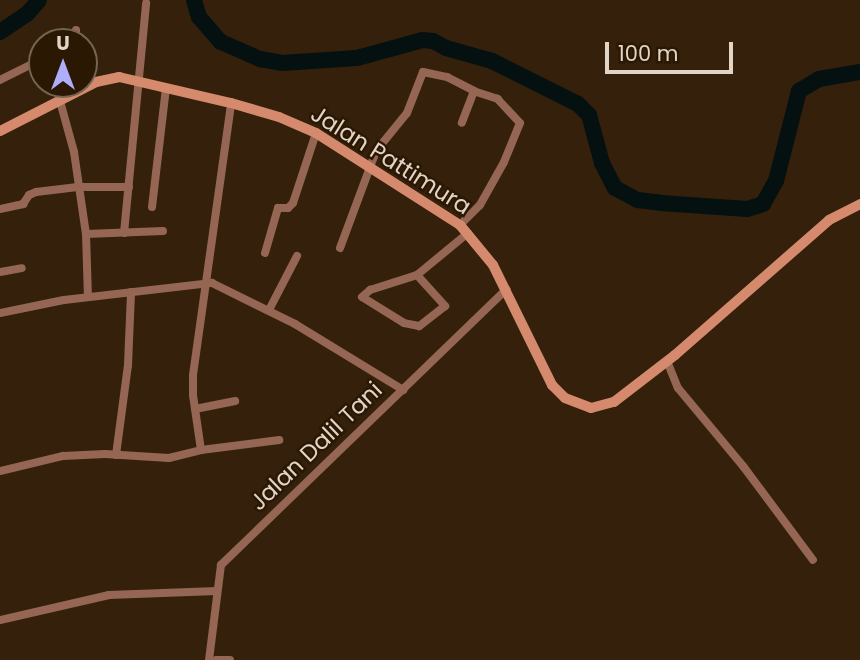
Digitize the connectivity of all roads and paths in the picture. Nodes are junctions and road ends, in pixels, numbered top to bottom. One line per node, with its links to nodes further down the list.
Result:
1 (146, 3): 5 (street)
2 (28, 66): 3 (street)
3 (0, 80)
4 (98, 82): 5 (street, Jalan Pattimura)
5 (141, 82): 6 (street, Jalan Pattimura); 16 (street)
6 (166, 88): 10 (street, Jalan Pattimura); 18 (street)
7 (474, 91): 11 (street); 14 (street); 20 (street)
8 (63, 98): 9 (street, Jalan Pattimura)
9 (60, 100): 12 (street, Jalan Pattimura); 15 (street)
10 (232, 103): 13 (street, Jalan Pattimura); 30 (street)
11 (462, 123)
12 (0, 131)
13 (316, 133): 14 (street, Jalan Pattimura); 25 (street)
14 (370, 166): 20 (street, Jalan Pattimura); 24 (street)
15 (78, 187): 16 (street); 19 (street); 23 (street)
16 (129, 187): 22 (street)
17 (860, 204): 36 (street, Jalan Pattimura)
18 (152, 207)
19 (0, 209)
20 (464, 229): 29 (street); 31 (street, Jalan Pattimura)
21 (163, 231): 22 (street)
22 (124, 233): 23 (street)
23 (86, 234): 33 (street)
24 (340, 248)
25 (265, 253)
26 (297, 256): 34 (street)
27 (22, 268): 28 (street)
28 (0, 272)
29 (417, 275): 29 (street)
30 (204, 282): 32 (street); 34 (street); 39 (street)
31 (507, 289): 36 (street, Jalan Pattimura); 37 (street, Jalan Dalil Tani)
32 (131, 292): 33 (street); 42 (street)
33 (88, 297): 35 (street)
34 (269, 310): 37 (street)
35 (0, 313)
36 (665, 363): 44 (street)
37 (403, 390): 45 (street, Jalan Dalil Tani)
38 (235, 401): 39 (street)
39 (194, 409): 41 (street)
40 (279, 440): 41 (street)
41 (201, 450): 42 (street)
42 (116, 455): 43 (street)
43 (0, 471)
44 (813, 560)
45 (217, 591): 46 (street); 47 (street, Jalan Dalil Tani)
46 (0, 620)
47 (209, 660)
48 (216, 660): 49 (street)
49 (230, 660)

